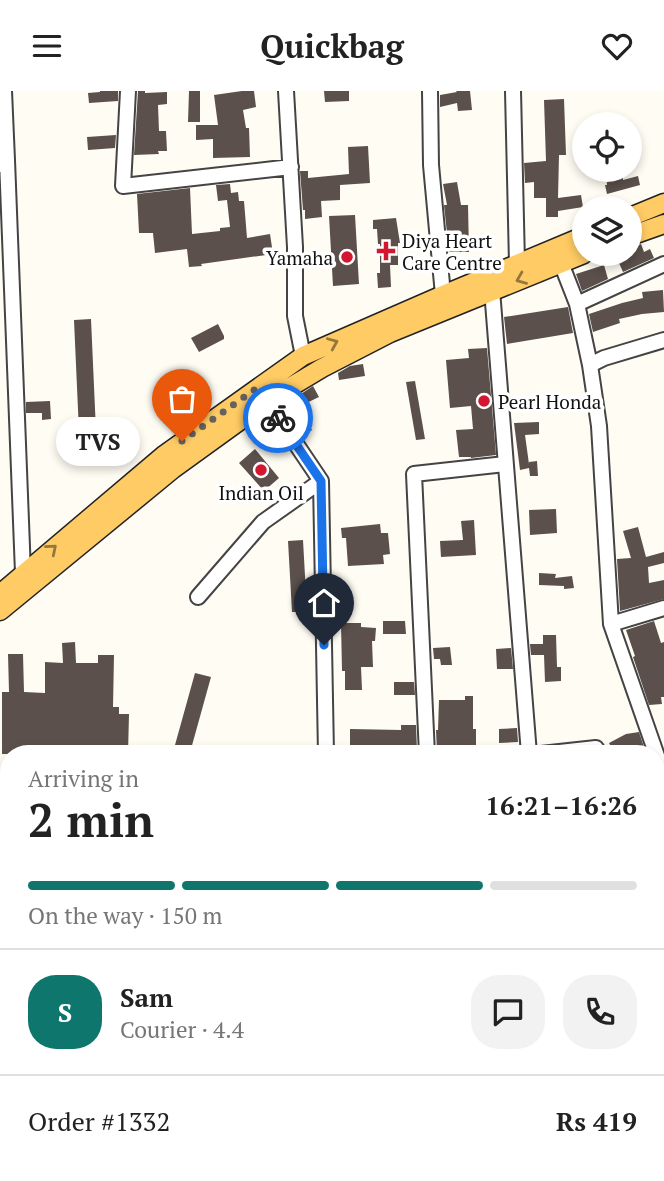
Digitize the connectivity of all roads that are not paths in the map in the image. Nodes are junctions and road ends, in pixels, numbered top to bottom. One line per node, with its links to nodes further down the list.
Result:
1 (4, 91): 6 (street)
2 (128, 91): 7 (street)
3 (286, 91): 7 (street)
4 (430, 91): 18 (street)
5 (513, 91): 15 (street)
6 (4, 167): 26 (street)
7 (291, 167): 21 (street)
8 (664, 203): 9 (main road)
9 (642, 212)
10 (664, 224): 11 (main road)
11 (642, 232)
12 (572, 241): 15 (main road)
13 (572, 259): 14 (main road)
14 (561, 263): 17 (main road, one-way to 17); 19 (street)
15 (517, 264): 18 (main road)
16 (664, 264): 19 (street)
17 (492, 290): 23 (main road); 24 (street)
18 (443, 295): 21 (main road, one-way to 18)
19 (577, 304): 22 (street)
20 (664, 340): 22 (street)
21 (303, 356): 23 (main road)
22 (590, 365): 31 (street)
23 (262, 394): 25 (street); 26 (main road, one-way to 23); 30 (main road)
24 (505, 464): 33 (street); 34 (street)
25 (321, 481): 28 (street); 32 (street)
26 (23, 573): 27 (main road)
27 (0, 594)
28 (198, 597)
29 (664, 608): 31 (street)
30 (0, 611)
31 (611, 624): 35 (street)
32 (326, 745)
33 (427, 745)
34 (528, 745)
35 (653, 745)
36 (0, 917): 37 (street)
37 (0, 974): 38 (street)
38 (0, 1005)

